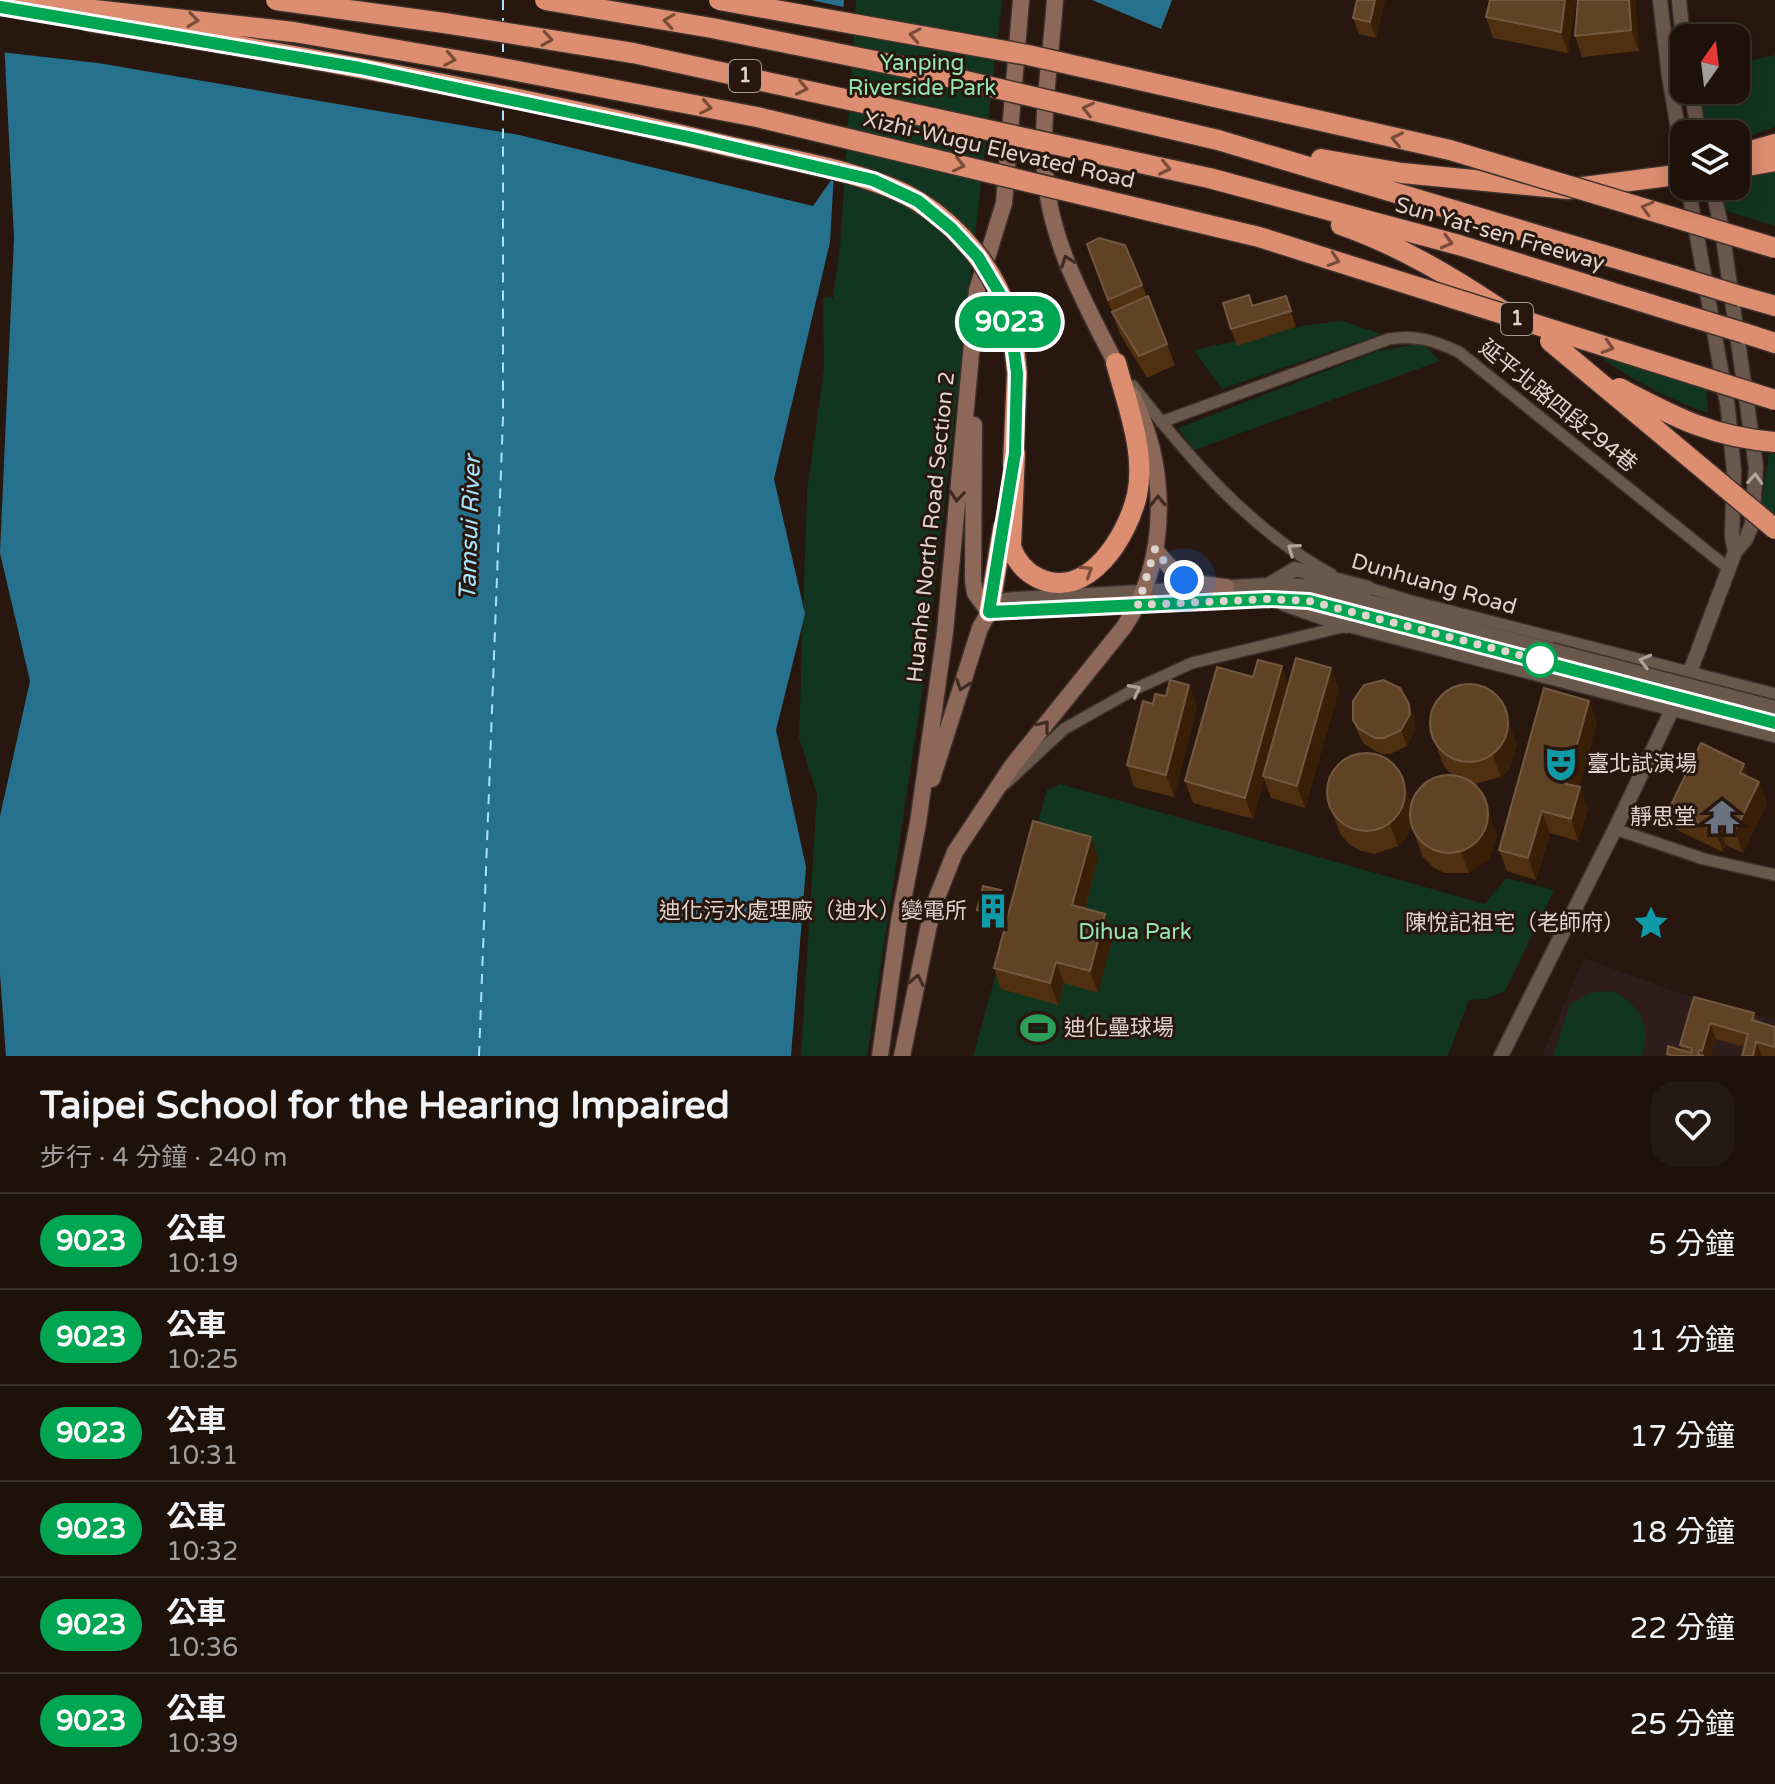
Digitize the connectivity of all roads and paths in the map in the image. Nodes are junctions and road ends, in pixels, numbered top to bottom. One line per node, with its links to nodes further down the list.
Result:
1 (4, 0): 27 (highway, Xizhi-Wugu Elevated Road / 1, one-way to 27, bridge)
2 (276, 0): 18 (highway, 1, one-way to 18, bridge)
3 (545, 0): 12 (highway, 1, one-way to 3, bridge)
4 (719, 0): 21 (highway, one-way to 4, bridge)
5 (1660, 0): 11 (street)
6 (1679, 0): 10 (street)
7 (1020, 2): 23 (main road, Huanhe North Road Section 2)
8 (1055, 2): 26 (main road, one-way to 8)
9 (0, 7): 30 (highway, bridge)
10 (1681, 24)
11 (1676, 120)
12 (1218, 140): 17 (highway, bridge); 22 (highway, Sun Yat-sen Freeway / 1, bridge)
13 (1775, 144): 14 (highway)
14 (1750, 151)
15 (1775, 161): 16 (highway)
16 (1750, 165)
17 (1670, 177)
18 (1209, 178): 24 (highway, 1); 25 (highway, Sun Yat-sen Freeway / 1, one-way to 25, bridge)
19 (1689, 200): 33 (street)
20 (1715, 200): 33 (street, one-way to 20)
21 (1775, 248)
22 (1775, 306)
23 (974, 327): 39 (main road); 49 (main road, Huanhe North Road Section 2, one-way to 49)
24 (1550, 341): 29 (highway, 1, bridge); 31 (highway, bridge)
25 (1775, 343)
26 (1116, 363): 28 (street, Dunhuang Road); 30 (highway, one-way to 26); 32 (main road, one-way to 26)
27 (1775, 400)
28 (1161, 422): 34 (street, 延平北路四段294巷); 36 (street, Dunhuang Road, one-way to 28)
29 (1775, 442)
30 (1015, 453): 39 (highway)
31 (1775, 529)
32 (1155, 549): 35 (main road); 38 (main road)
33 (1735, 552): 34 (street)
34 (1728, 568): 42 (street)
35 (1226, 587): 37 (street); 38 (street)
36 (1368, 588): 37 (street); 42 (street, Dunhuang Road, one-way to 36)
37 (1268, 592): 38 (street); 40 (street); 41 (street)
38 (1140, 598): 39 (street); 48 (main road, one-way to 38)
39 (989, 612): 49 (main road, one-way to 49)
40 (1346, 626): 45 (street); 48 (street, one-way to 40)
41 (1549, 656): 44 (street, bridge); 46 (street, bridge)
42 (1690, 672): 43 (street, Dunhuang Road); 45 (street)
43 (1775, 694)
44 (1775, 708)
45 (1671, 710): 47 (street); 50 (street)
46 (1775, 723)
47 (1775, 737)
48 (985, 804): 53 (main road, one-way to 48)
49 (918, 823): 52 (main road, Huanhe North Road Section 2)
50 (1615, 829): 51 (street); 54 (street)
51 (1775, 875)
52 (880, 1056)
53 (902, 1056)
54 (1501, 1056)

